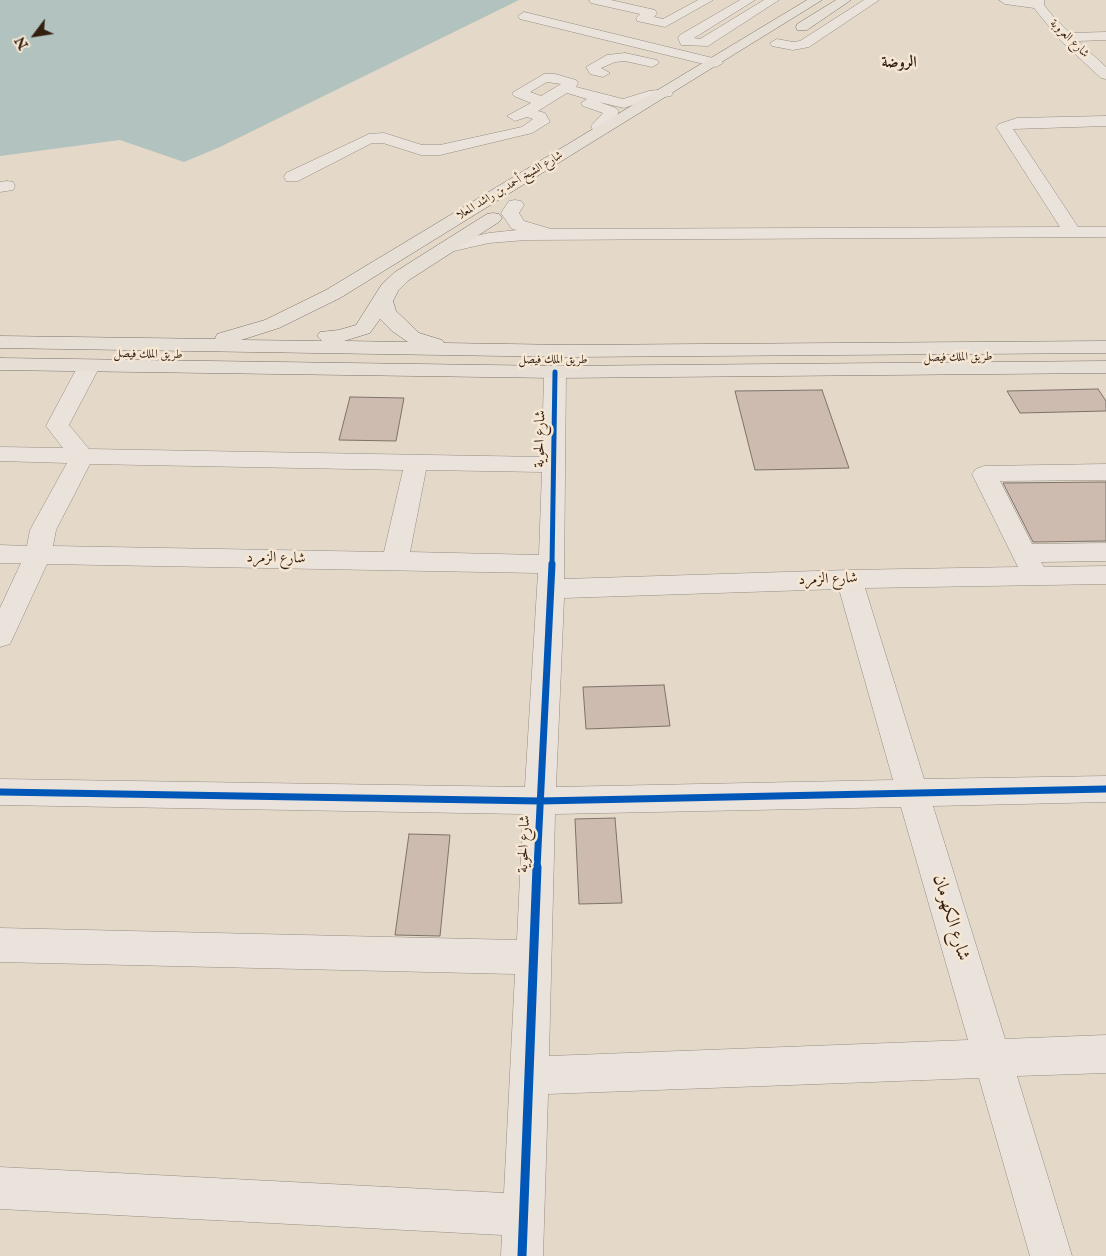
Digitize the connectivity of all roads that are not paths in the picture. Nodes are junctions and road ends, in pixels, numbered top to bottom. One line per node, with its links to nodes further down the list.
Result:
1 (595, 0): 9 (street)
2 (608, 0): 3 (street)
3 (681, 0)
4 (773, 0): 11 (street)
5 (816, 0): 13 (main road, شارع الشيخ أحمد بن راشد المعلا)
6 (845, 0): 14 (main road)
7 (872, 0): 15 (street)
8 (1005, 0): 10 (street)
9 (706, 1): 11 (street)
10 (1038, 3): 19 (street, شارع العروبة)
11 (746, 8): 13 (street); 17 (street); 20 (street); 20 (street)
12 (561, 12): 16 (street); 16 (street); 20 (street)
13 (794, 14): 17 (main road, شارع الشيخ أحمد بن راشد المعلا)
14 (823, 14): 15 (main road); 21 (main road)
15 (845, 18): 21 (street)
16 (544, 21): 22 (street)
17 (773, 26): 23 (main road, شارع الشيخ أحمد بن راشد المعلا)
18 (1106, 36): 19 (street)
19 (1065, 37): 26 (street, شارع العروبة)
20 (686, 42): 22 (street)
21 (773, 45)
22 (672, 51): 23 (street)
23 (716, 63): 25 (main road, شارع الشيخ أحمد بن راشد المعلا)
24 (603, 73): 25 (street)
25 (697, 74): 27 (main road, شارع الشيخ أحمد بن راشد المعلا)
26 (1106, 74)
27 (666, 93): 28 (street); 32 (main road, شارع الشيخ أحمد بن راشد المعلا)
28 (554, 95): 29 (street); 32 (street)
29 (526, 112): 30 (street); 34 (street)
30 (504, 119)
31 (1106, 121): 38 (street)
32 (600, 131): 42 (main road, شارع الشيخ أحمد بن راشد المعلا)
33 (451, 132): 34 (street)
34 (417, 148): 35 (street)
35 (292, 177)
36 (531, 194): 37 (main road, شارع الشيخ أحمد بن راشد المعلا)
37 (515, 205): 40 (street); 41 (main road, شارع الشيخ أحمد بن راشد المعلا)
38 (1072, 232): 39 (street); 40 (street)
39 (1106, 232)
40 (570, 234): 41 (street)
41 (446, 248): 43 (main road, شارع الشيخ أحمد بن راشد المعلا)
42 (333, 294): 43 (main road, شارع الشيخ أحمد بن راشد المعلا); 45 (main road, شارع الشيخ أحمد بن راشد المعلا)
43 (383, 301): 47 (main road)
44 (0, 342): 45 (main road, طريق الملك فيصل)
45 (192, 345): 47 (main road, طريق الملك فيصل)
46 (1106, 347): 47 (main road, طريق الملك فيصل)
47 (463, 350)
48 (0, 364): 49 (main road, طريق الملك فيصل)
49 (89, 366): 51 (main road, طريق الملك فيصل); 53 (street)
50 (1106, 368): 51 (main road, طريق الملك فيصل)
51 (555, 372): 55 (street, شارع الحوية)
52 (0, 454): 53 (street)
53 (82, 456): 54 (street); 59 (street)
54 (416, 464): 55 (street); 60 (street)
55 (553, 465): 63 (street, شارع الحوية)
56 (1106, 472): 61 (street)
57 (1106, 552): 61 (street)
58 (0, 554): 59 (street, شارع الزمرد)
59 (38, 555): 60 (street, شارع الزمرد); 65 (street)
60 (395, 562): 63 (street, شارع الزمرد)
61 (1030, 565): 62 (street, شارع الزمرد); 64 (street, شارع الزمرد)
62 (1106, 575)
63 (551, 577): 64 (street, شارع الزمرد); 69 (street, شارع الحوية)
64 (849, 579): 68 (street, شارع الكهرمان)
65 (0, 637)
66 (1106, 790): 68 (street)
67 (0, 792): 69 (street)
68 (913, 795): 69 (street); 73 (street, شارع الكهرمان)
69 (540, 802): 71 (street, شارع الحوية)
70 (0, 945): 71 (street)
71 (533, 957): 74 (street, شارع الحوية)
72 (1106, 1054): 73 (street)
73 (992, 1059): 74 (street); 78 (street, شارع الكهرمان)
74 (529, 1076): 76 (street, شارع الحوية)
75 (0, 1188): 76 (street)
76 (523, 1216): 77 (street, شارع الحوية)
77 (522, 1256)
78 (1051, 1256)

